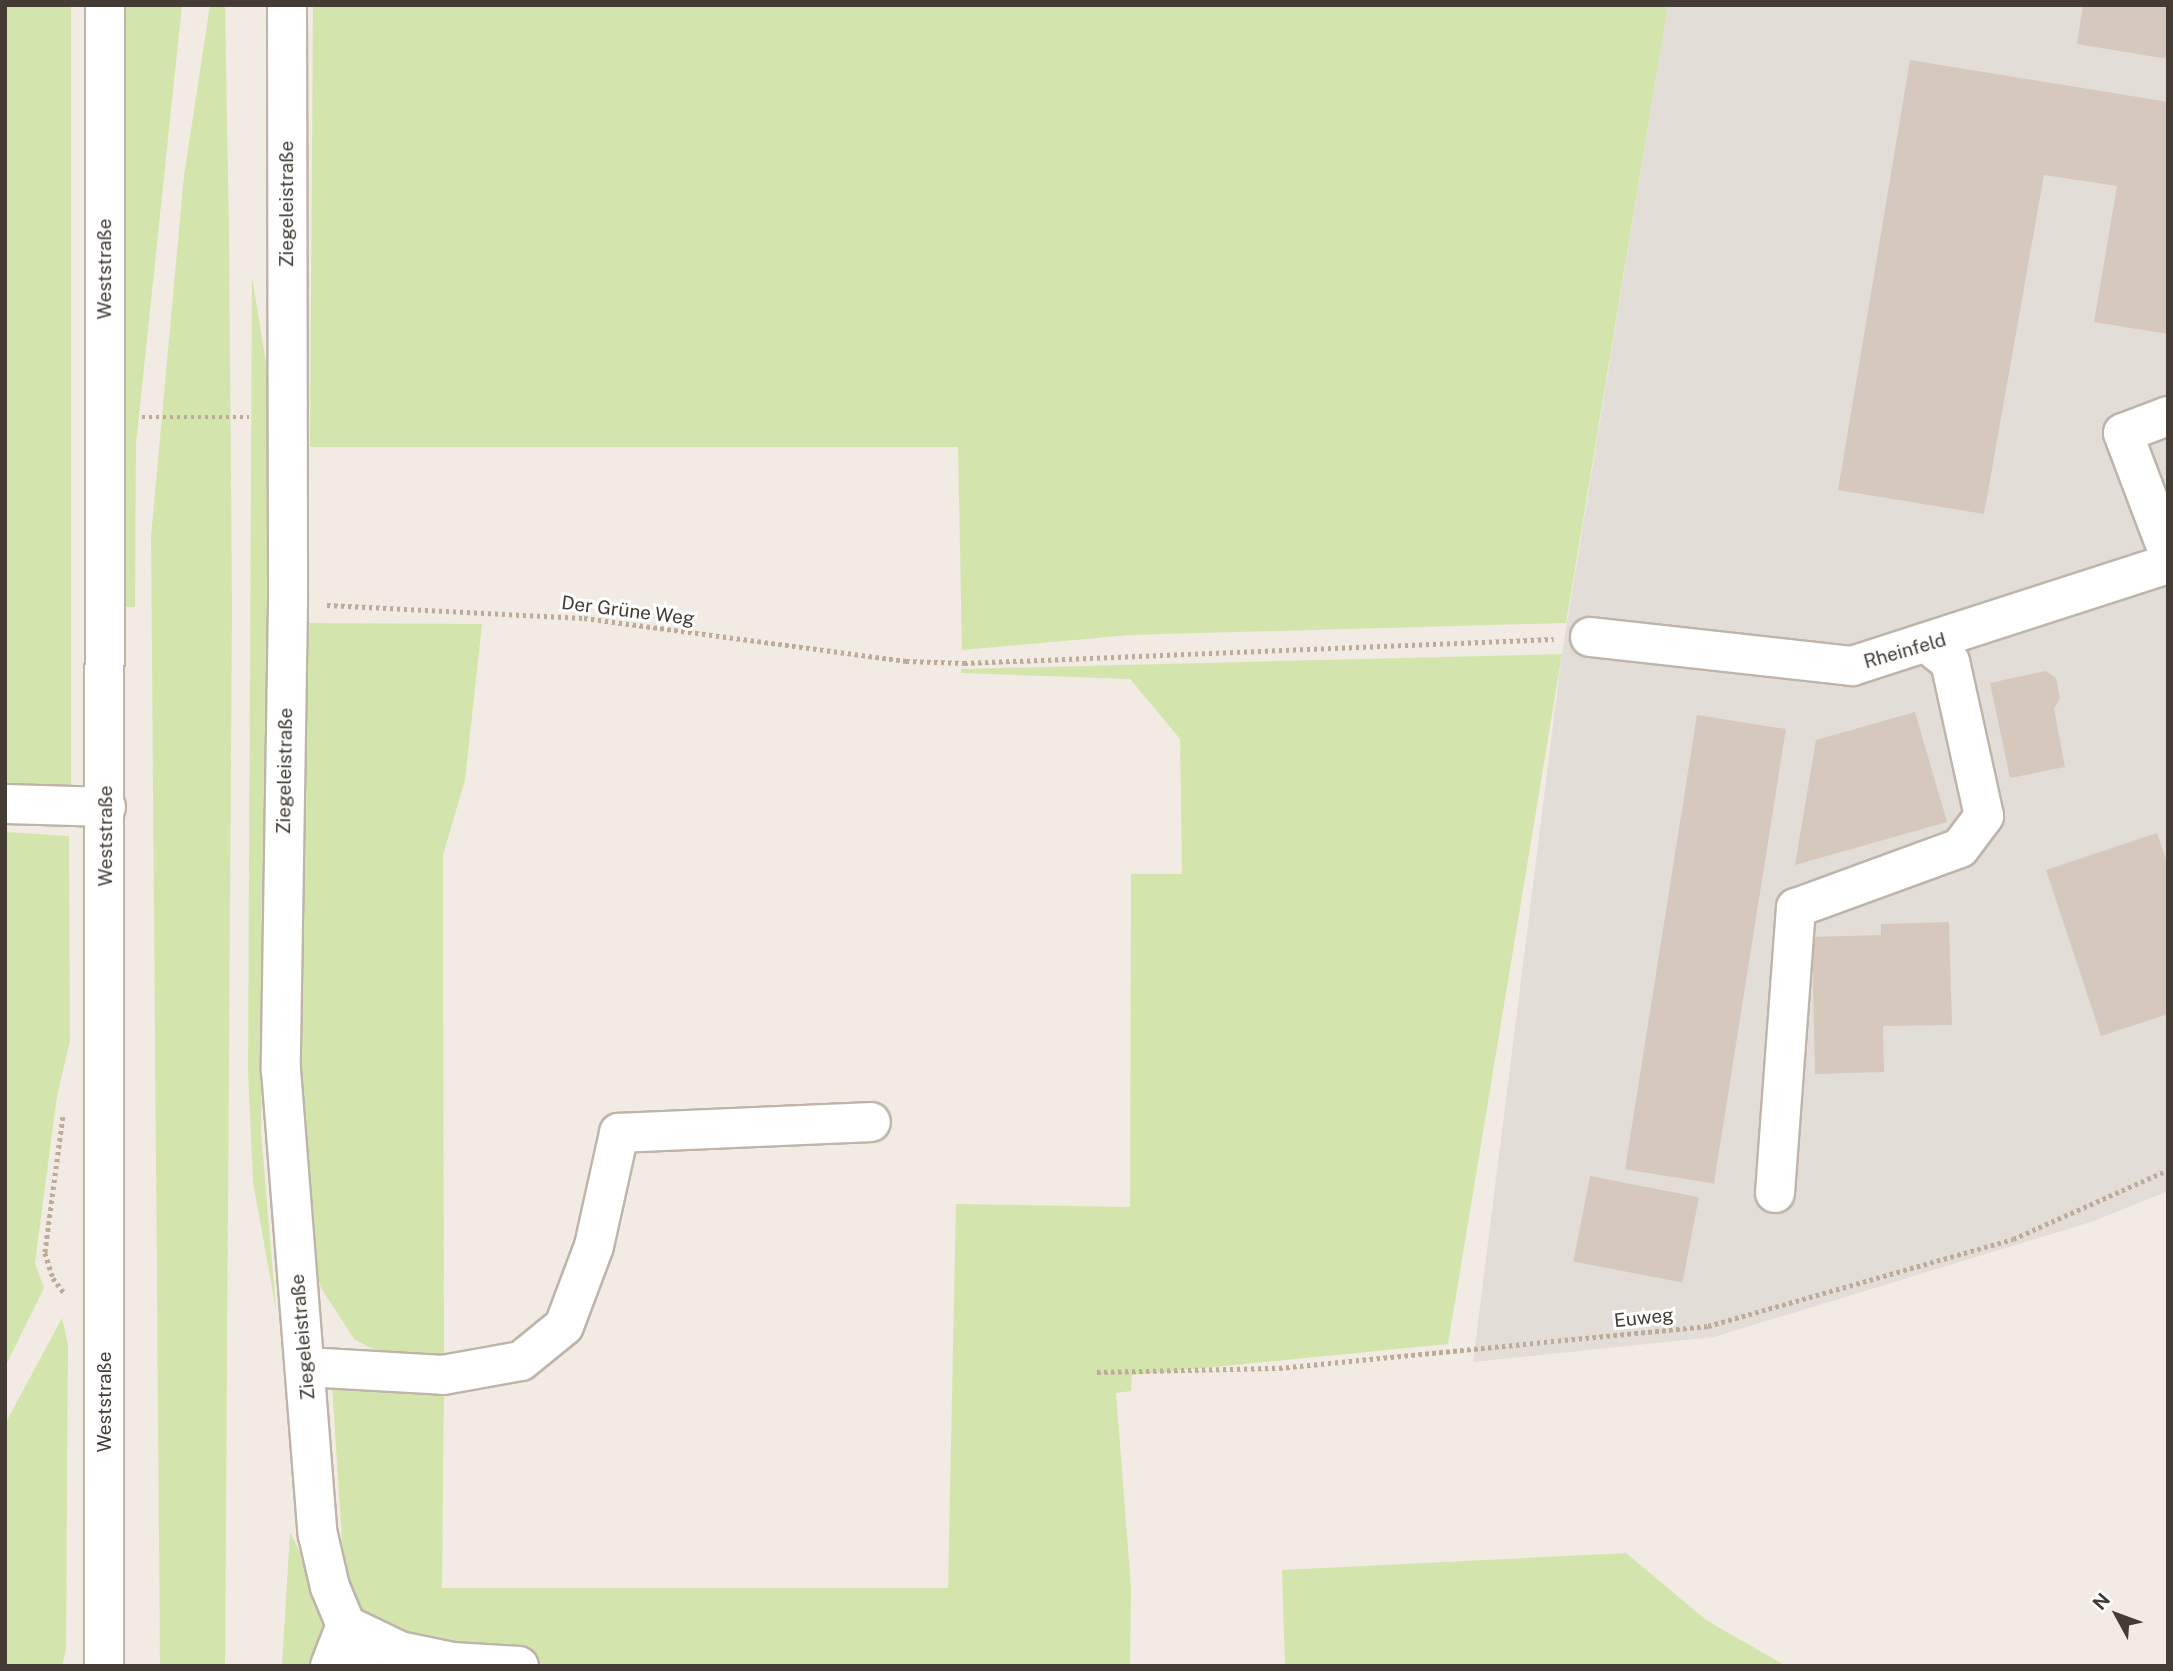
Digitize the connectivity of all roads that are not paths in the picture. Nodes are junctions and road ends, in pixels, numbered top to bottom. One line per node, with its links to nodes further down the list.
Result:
1 (105, 5): 9 (street, Weststraße)
2 (287, 5): 12 (street, Ziegeleistraße)
3 (2168, 416): 4 (street)
4 (2168, 552)
5 (2168, 564): 7 (street, Rheinfeld)
6 (1590, 637): 7 (street, Rheinfeld)
7 (1929, 645): 11 (street)
8 (5, 804): 9 (street)
9 (106, 807): 14 (street, Weststraße)
10 (871, 1122): 12 (street)
11 (1775, 1194)
12 (306, 1367): 13 (street, Ziegeleistraße)
13 (345, 1625): 15 (street); 16 (street, Ziegeleistraße); 17 (street)
14 (104, 1666)
15 (330, 1666)
16 (363, 1666)
17 (519, 1666)

